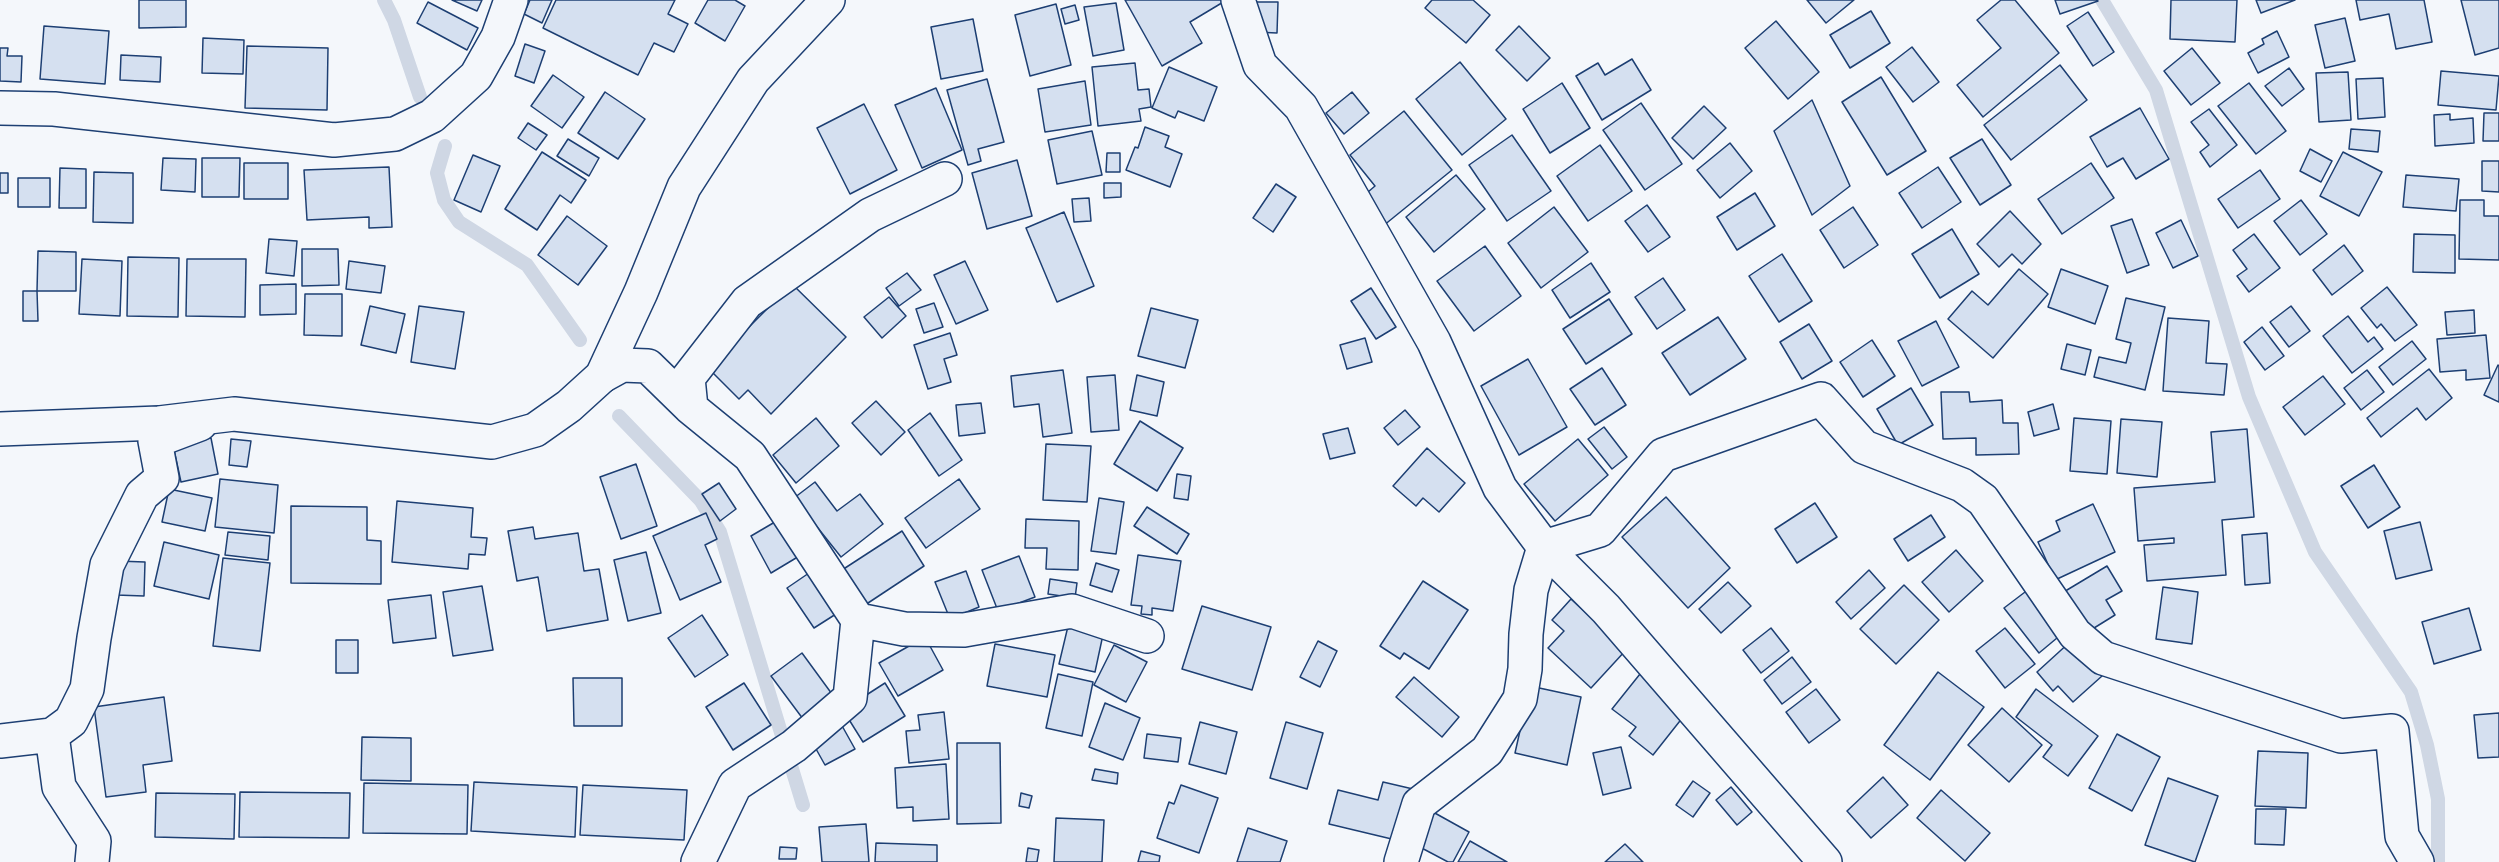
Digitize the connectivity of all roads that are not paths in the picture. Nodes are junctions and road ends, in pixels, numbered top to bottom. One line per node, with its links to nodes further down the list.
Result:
1 (511, 0): 4 (main road)
2 (828, 0): 6 (main road)
3 (1238, 0): 10 (main road)
4 (0, 108)
5 (945, 179): 7 (main road)
6 (602, 376): 7 (main road); 8 (main road)
7 (691, 408): 11 (main road)
8 (234, 414): 9 (main road); 13 (main road)
9 (0, 429)
10 (1544, 547): 17 (main road); 18 (main road); 19 (main road)
11 (858, 620): 12 (main road); 16 (main road)
12 (1147, 636)
13 (52, 735): 14 (main road); 15 (main road)
14 (0, 741)
15 (92, 862)
16 (698, 862)
17 (1401, 862)
18 (1825, 862)
19 (2417, 862)

